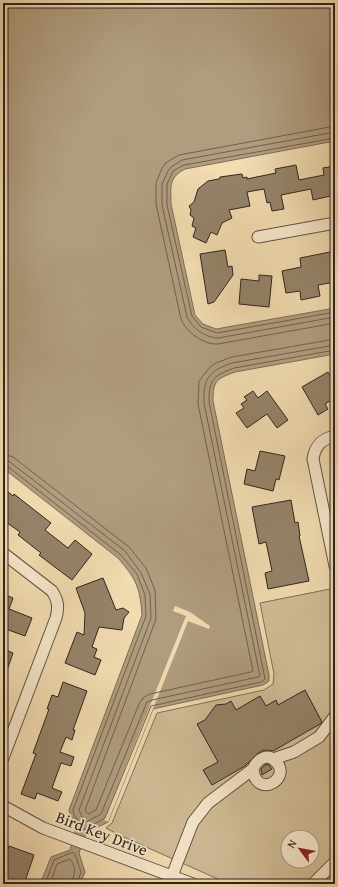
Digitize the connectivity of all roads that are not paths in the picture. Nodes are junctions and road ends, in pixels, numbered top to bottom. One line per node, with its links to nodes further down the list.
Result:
1 (335, 223): 2 (street)
2 (258, 237)
3 (335, 436): 5 (street)
4 (3, 553): 7 (street)
5 (335, 566)
6 (335, 716): 8 (street)
7 (3, 758)
8 (273, 759): 9 (street); 9 (street)
9 (253, 769): 12 (street)
10 (3, 806): 12 (street, Bird Key Drive)
11 (335, 862): 14 (street)
12 (172, 876): 13 (street, Bird Key Drive)
13 (193, 884)
14 (313, 884)

